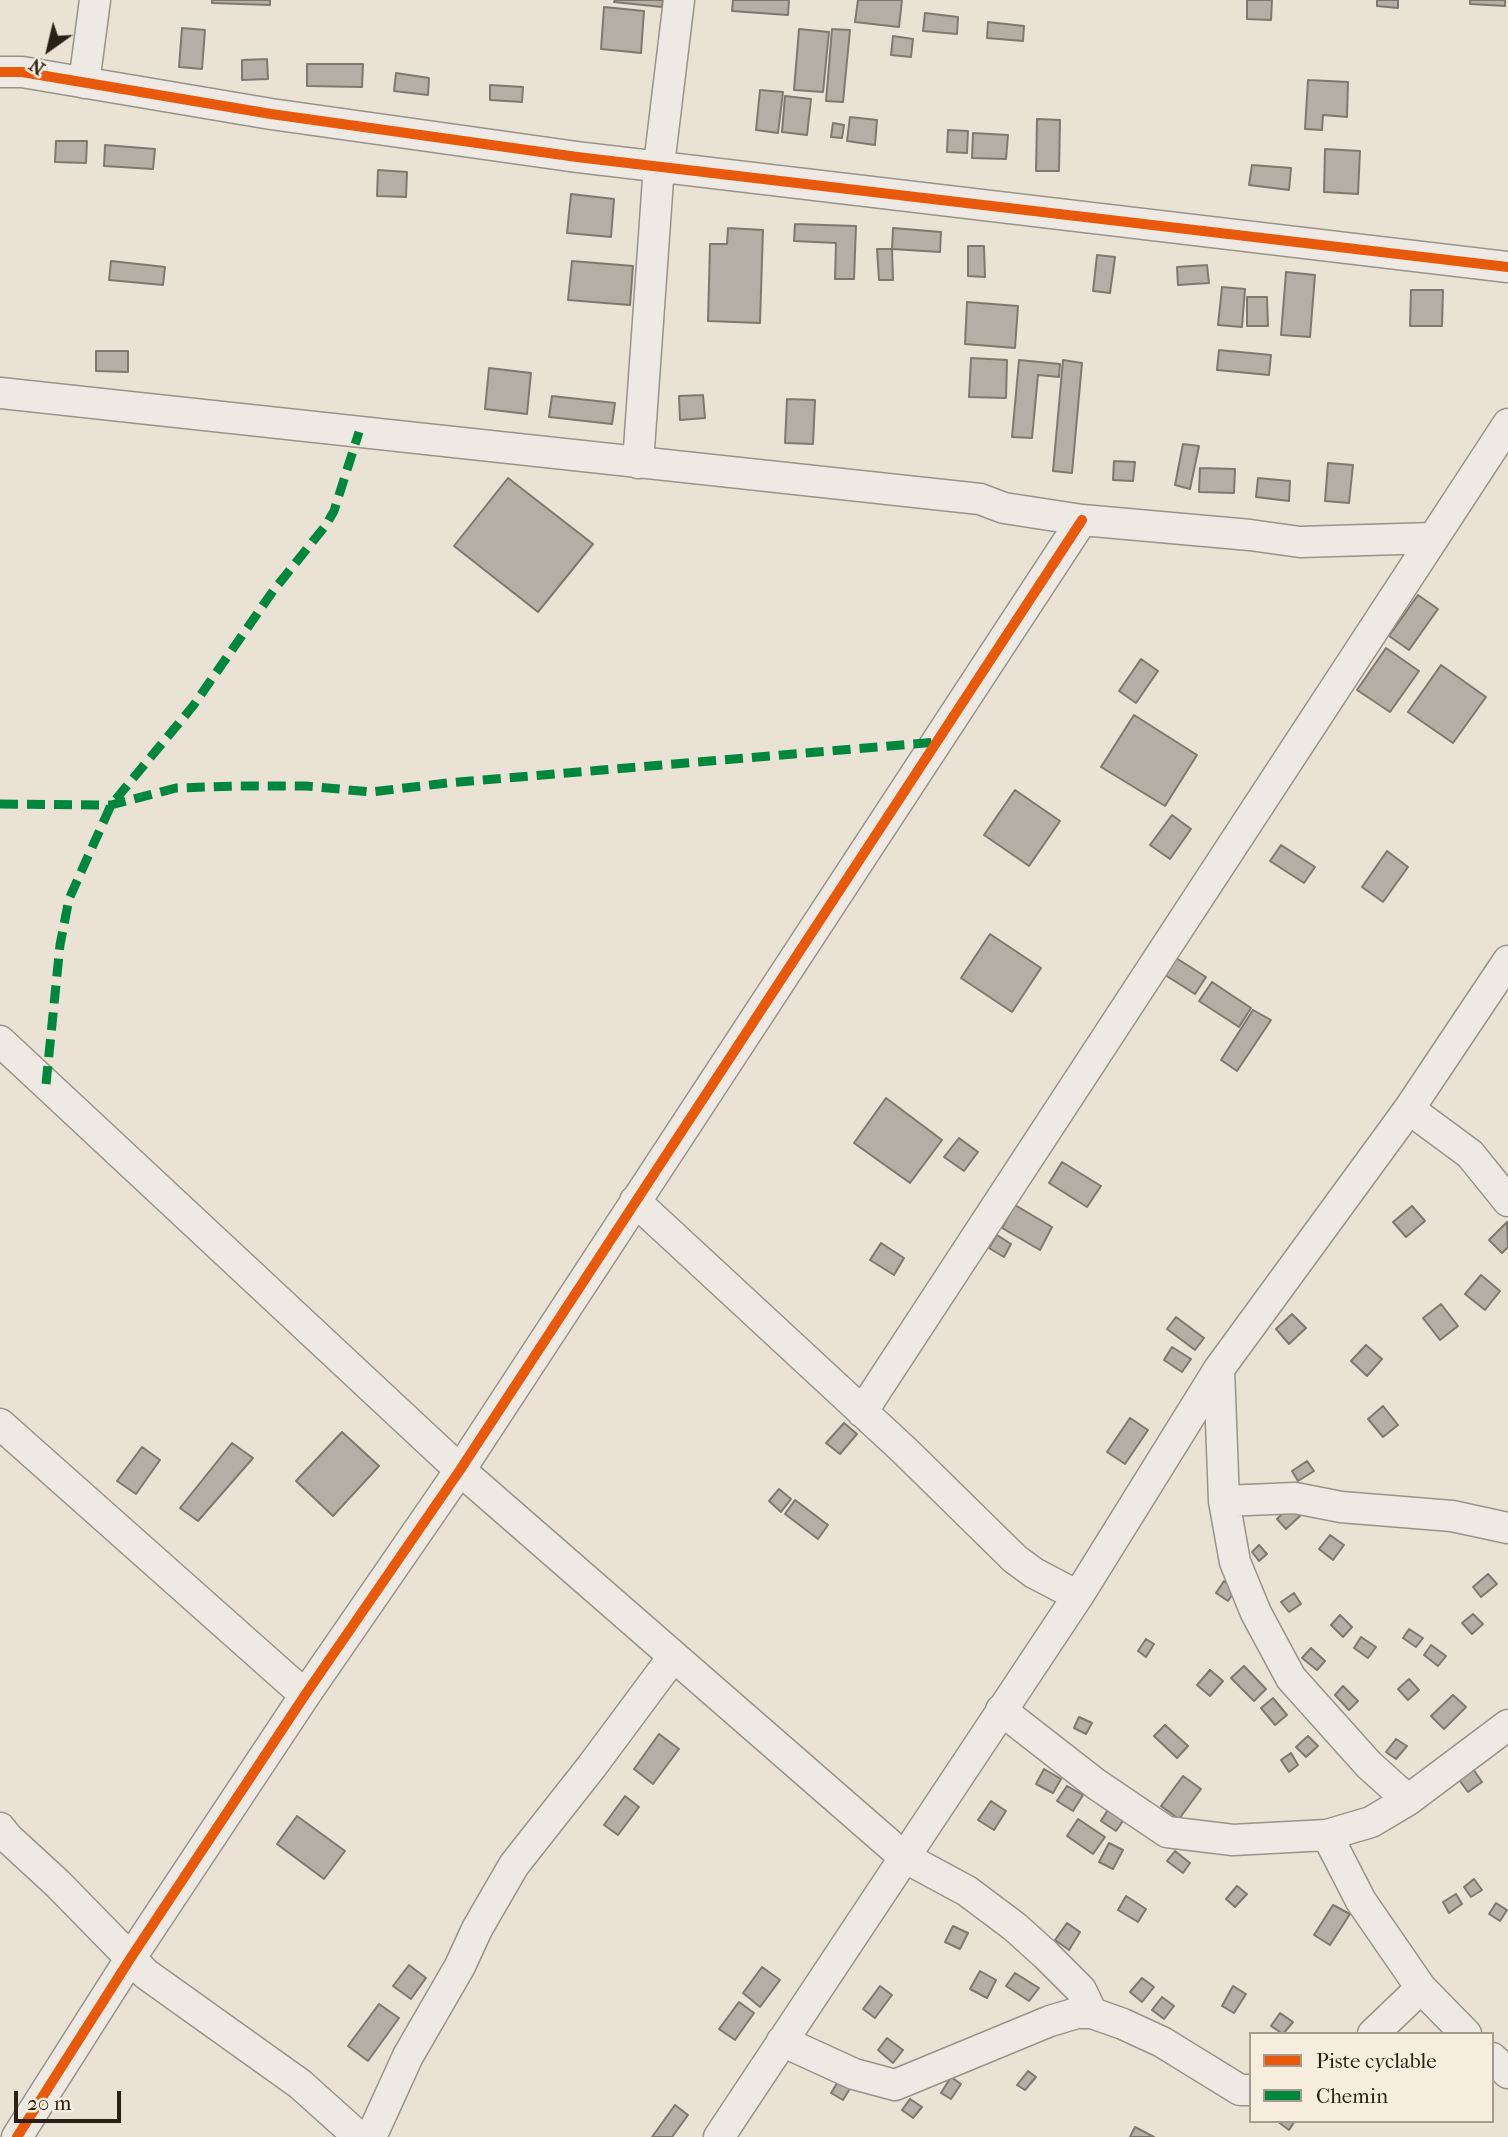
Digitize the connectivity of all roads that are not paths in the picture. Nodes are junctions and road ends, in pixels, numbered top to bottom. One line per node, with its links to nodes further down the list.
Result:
1 (95, 0): 4 (street)
2 (679, 0): 5 (street)
3 (0, 72): 4 (street)
4 (84, 83): 5 (street)
5 (659, 166): 6 (street); 9 (street)
6 (1508, 267)
7 (0, 393): 9 (street)
8 (1508, 424): 11 (street)
9 (638, 463): 10 (street)
10 (1082, 520): 11 (street); 15 (street)
11 (1433, 538): 18 (street)
12 (1508, 961): 14 (street)
13 (0, 1041): 20 (street)
14 (1409, 1109): 16 (street); 17 (street)
15 (635, 1201): 18 (street); 20 (street)
16 (1508, 1201)
17 (1219, 1369): 21 (street); 23 (street)
18 (862, 1412): 23 (street)
19 (0, 1424): 25 (street)
20 (460, 1470): 24 (street); 25 (street)
21 (1224, 1501): 22 (street); 28 (street)
22 (1508, 1528)
23 (1078, 1596): 26 (street)
24 (673, 1657): 31 (street); 43 (street)
25 (305, 1695): 32 (street)
26 (1001, 1710): 30 (street); 31 (street)
27 (1508, 1725): 28 (street)
28 (1408, 1800): 30 (street)
29 (0, 1828): 32 (street)
30 (1327, 1835): 33 (street)
31 (904, 1857): 34 (street); 37 (street)
32 (130, 1959): 41 (street); 42 (street)
33 (1421, 1989): 35 (street); 36 (street)
34 (1092, 2013): 37 (street); 40 (street)
35 (1375, 2032)
36 (1464, 2032)
37 (782, 2041): 44 (street)
38 (1494, 2060): 39 (street)
39 (1508, 2073)
40 (1249, 2090)
41 (16, 2137)
42 (359, 2137)
43 (371, 2137)
44 (719, 2137)

